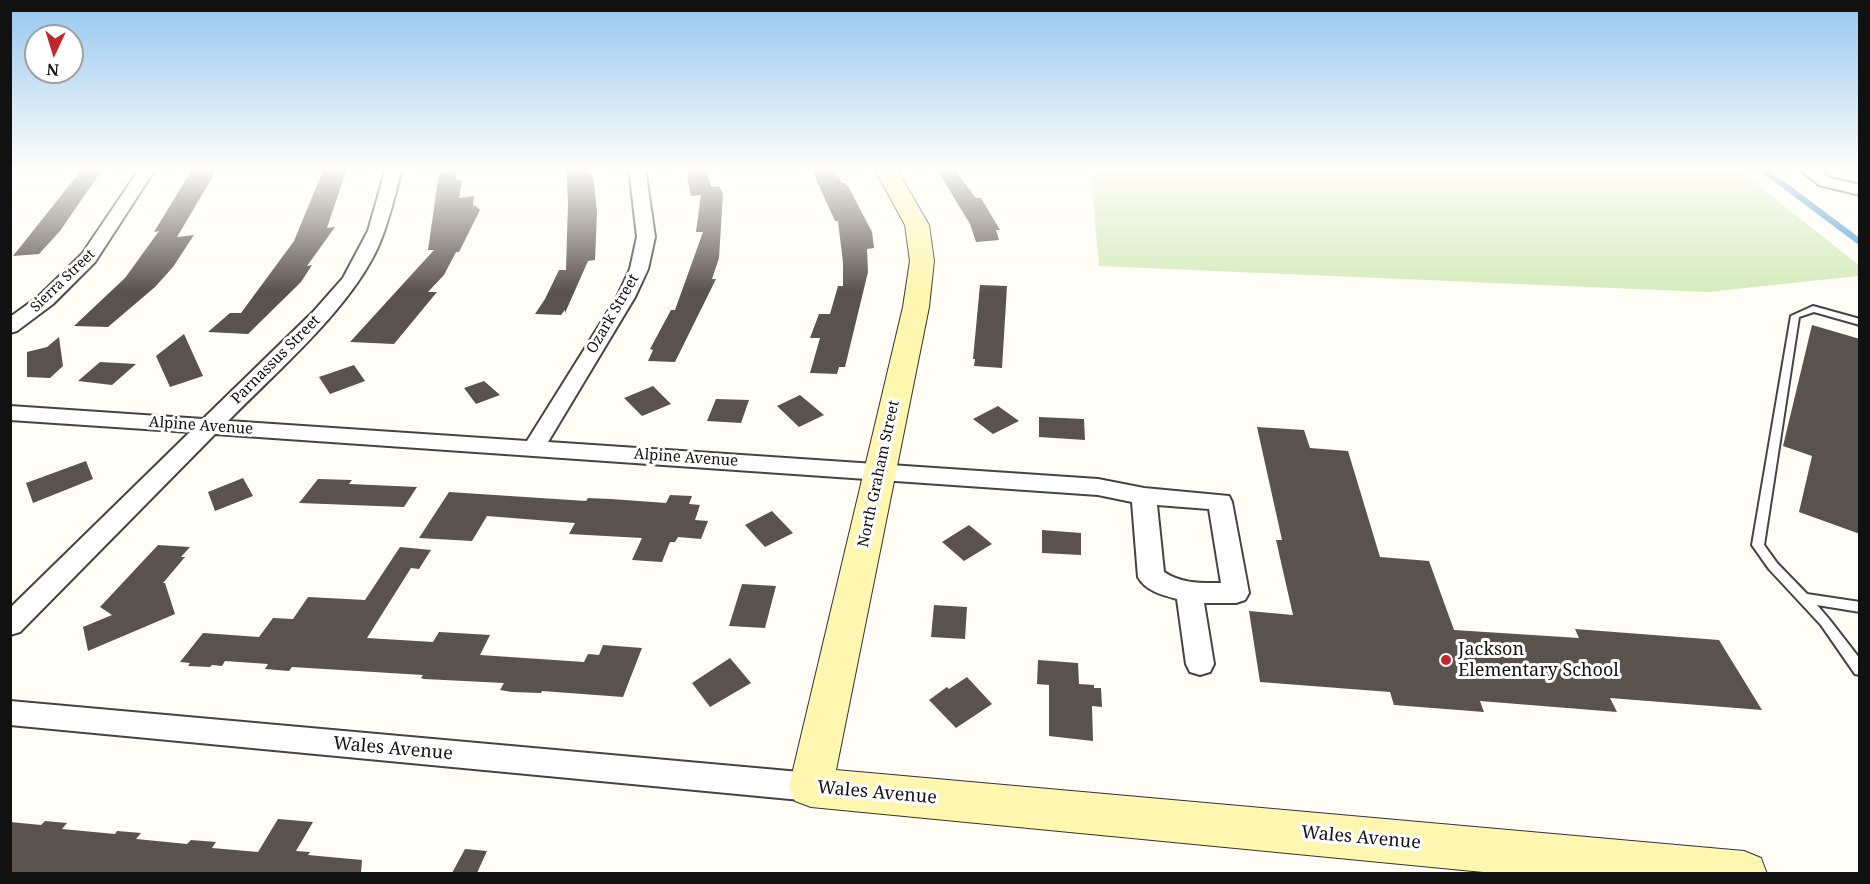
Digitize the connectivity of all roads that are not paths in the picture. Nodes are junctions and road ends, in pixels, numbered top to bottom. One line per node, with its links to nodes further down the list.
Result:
1 (121, 209): 6 (street, Sierra Street)
2 (383, 209): 8 (street, Parnassus Street)
3 (642, 209): 9 (street, Ozark Street)
4 (908, 209): 10 (main road, North Graham Street)
5 (1860, 322): 13 (lane)
6 (10, 327)
7 (10, 413): 8 (street, Alpine Avenue)
8 (209, 427): 9 (street, Alpine Avenue); 15 (street, Parnassus Street)
9 (534, 447): 10 (street, Alpine Avenue)
10 (880, 472): 11 (street, Alpine Avenue); 19 (main road, North Graham Street)
11 (1143, 496): 12 (street); 12 (street, Alpine Avenue)
12 (1189, 592): 16 (street)
13 (1806, 599): 14 (lane); 17 (lane)
14 (1860, 607)
15 (10, 625)
16 (1200, 664)
17 (1860, 670)
18 (10, 713): 19 (street, Wales Avenue)
19 (811, 787): 20 (main road, Wales Avenue)
20 (1744, 873)

